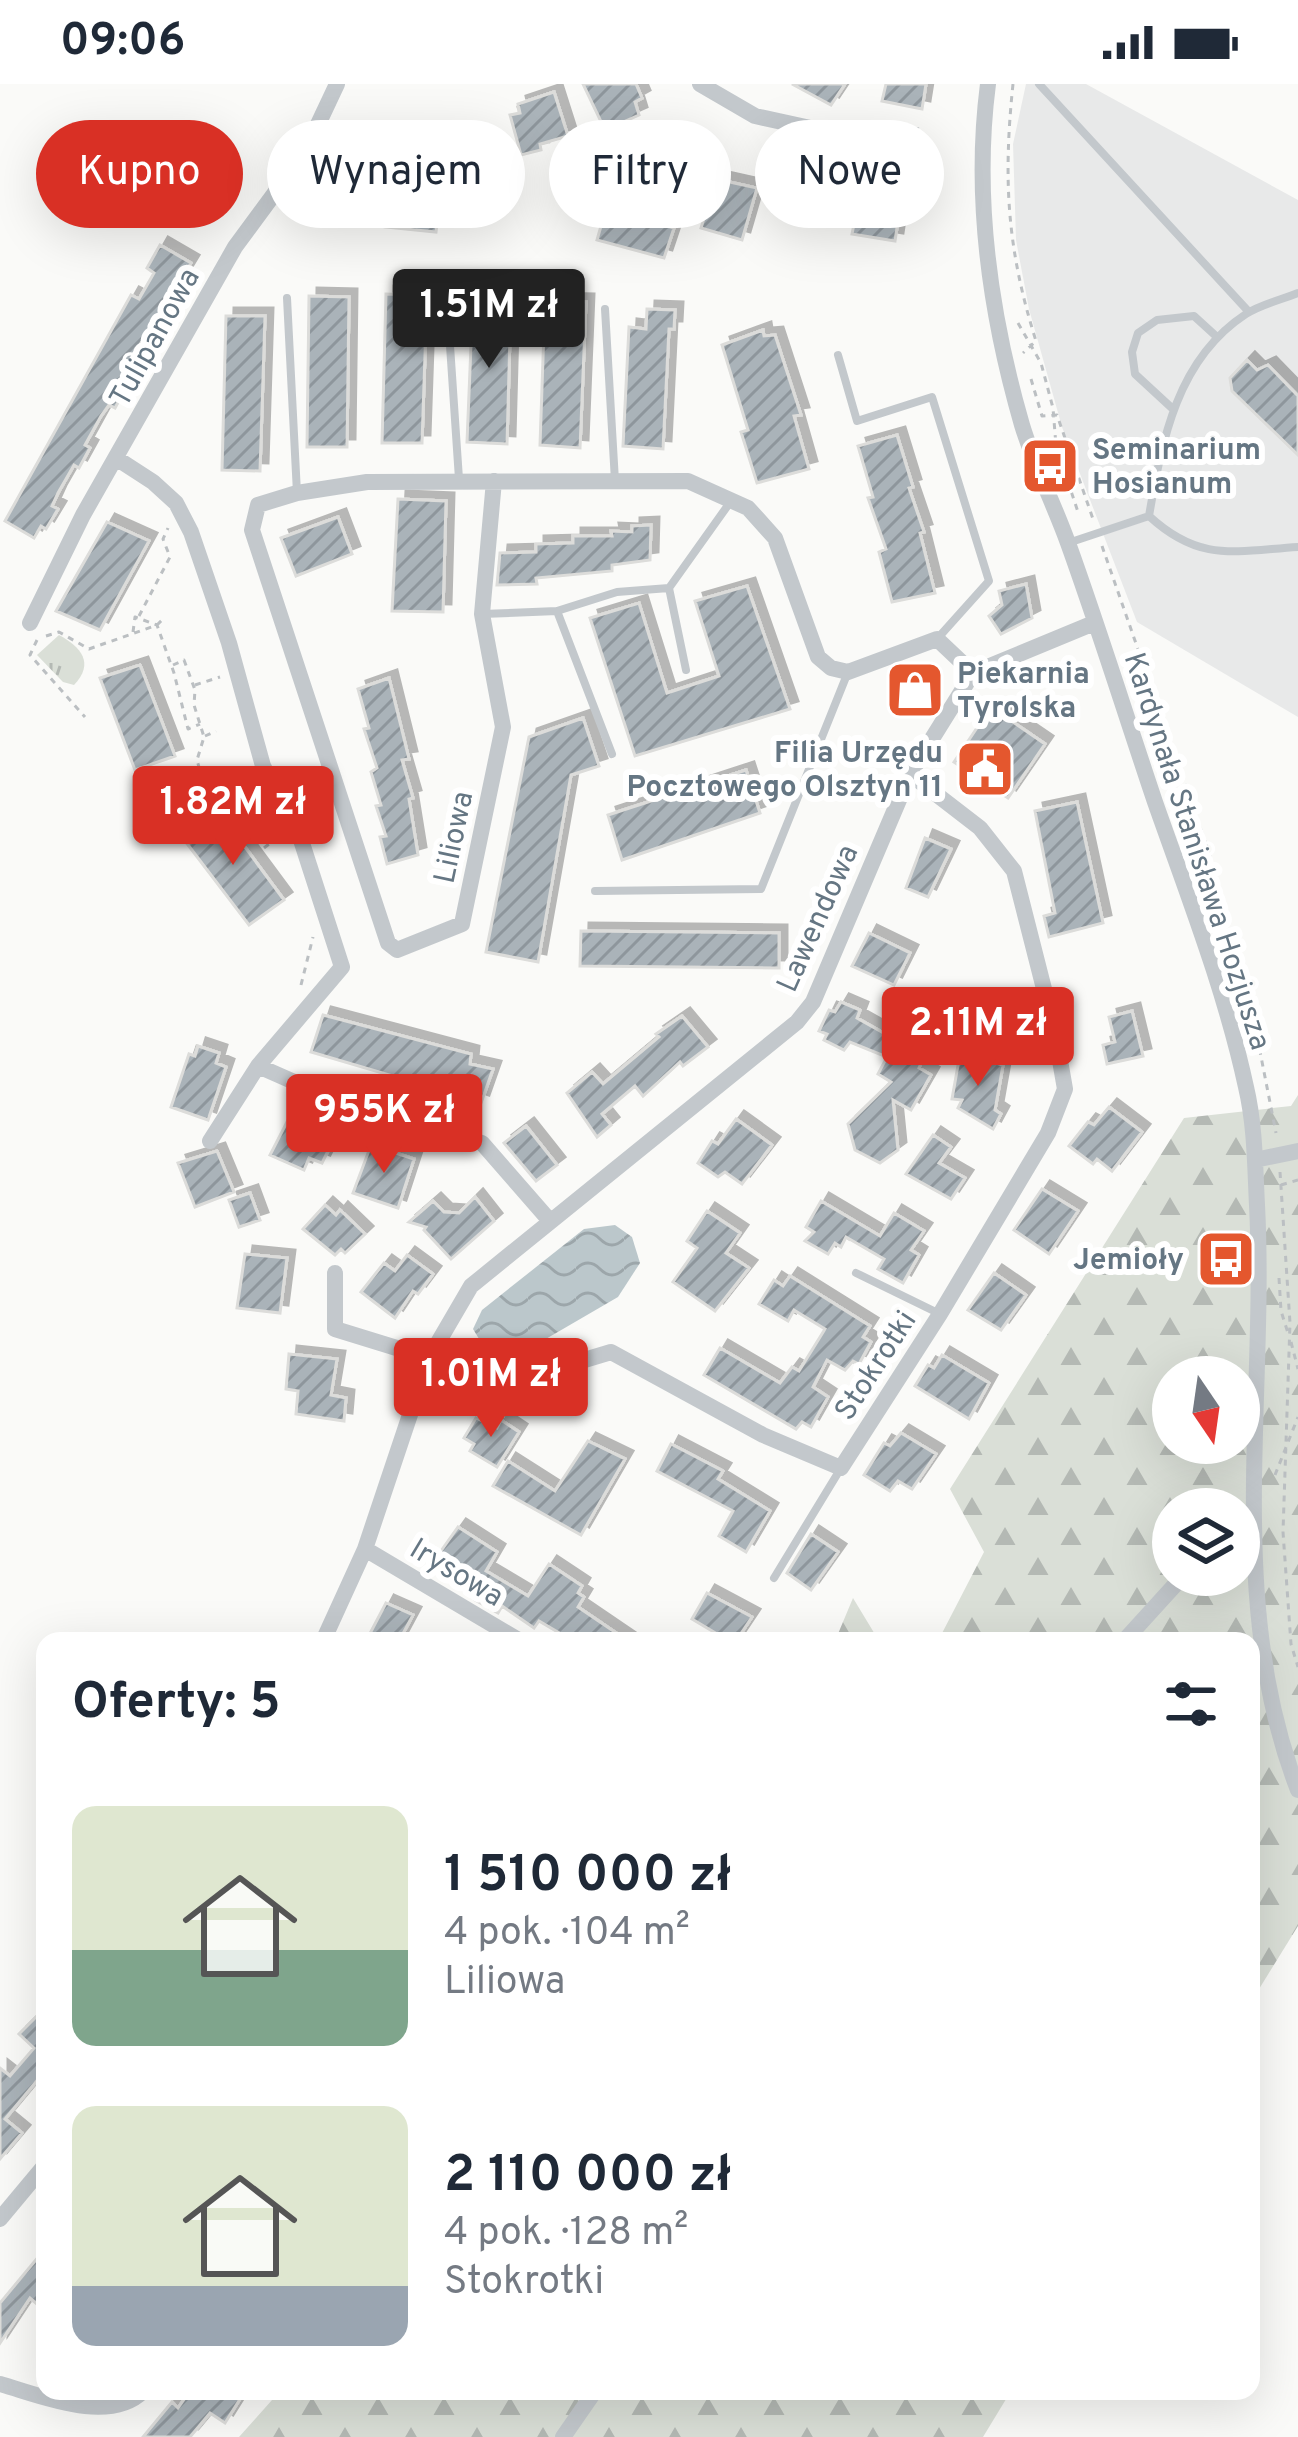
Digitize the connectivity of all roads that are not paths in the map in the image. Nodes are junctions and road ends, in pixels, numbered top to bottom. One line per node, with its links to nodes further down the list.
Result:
1 (337, 84): 14 (street, Tulipanowa)
2 (700, 84): 5 (street)
3 (988, 84): 21 (street, Kardynała Stanisława Hozjusza)
4 (1039, 84): 10 (lane)
5 (773, 120)
6 (1298, 293): 10 (lane)
7 (287, 298): 18 (lane)
8 (447, 301): 15 (lane)
9 (605, 309): 16 (lane)
10 (1249, 312): 11 (lane)
11 (1217, 337): 13 (lane); 13 (lane)
12 (838, 355): 28 (lane)
13 (1174, 410): 20 (lane)
14 (116, 458): 26 (street, Tulipanowa); 35 (street)
15 (459, 481): 17 (street, Liliowa); 18 (street, Liliowa)
16 (615, 481): 17 (street, Liliowa); 19 (street, Liliowa)
17 (494, 482): 25 (street, Liliowa)
18 (297, 494): 25 (street, Liliowa)
19 (731, 501): 23 (lane); 30 (street, Liliowa)
20 (1149, 516): 21 (lane); 22 (lane)
21 (1068, 544): 27 (street, Kardynała Stanisława Hozjusza)
22 (1298, 547)
23 (669, 588): 24 (lane); 29 (lane)
24 (557, 611): 25 (lane); 32 (lane)
25 (482, 614)
26 (30, 623)
27 (1094, 623): 31 (street); 38 (street, Kardynała Stanisława Hozjusza)
28 (937, 639): 30 (street); 31 (street)
29 (686, 670)
30 (848, 672): 34 (lane)
31 (973, 673): 33 (street, Lawendowa)
32 (612, 754)
33 (910, 774): 39 (street, Lawendowa); 42 (street, Stokrotki)
34 (595, 891)
35 (259, 1066): 36 (street); 39 (street)
36 (209, 1142)
37 (1298, 1151): 38 (street)
38 (1255, 1160): 45 (street, Kardynała Stanisława Hozjusza)
39 (550, 1221): 43 (street, Lawendowa)
40 (856, 1273): 42 (lane)
41 (335, 1274): 43 (street, Stokrotki)
42 (940, 1314): 44 (street, Stokrotki)
43 (429, 1358): 44 (street, Stokrotki); 46 (street, Lawendowa)
44 (841, 1468): 47 (lane)
45 (1248, 1488)
46 (365, 1549): 50 (street, Lawendowa); 51 (street, Irysowa)
47 (774, 1578)
48 (1165, 1596): 52 (street)
49 (1255, 1596): 53 (street, Kardynała Stanisława Hozjusza)
50 (326, 1632)
51 (505, 1632)
52 (1132, 1632)
53 (1260, 1632)
54 (1260, 1633): 55 (street, Kardynała Stanisława Hozjusza)
55 (1298, 1790)
56 (36, 2176): 57 (street)
57 (0, 2219)
58 (0, 2384): 59 (street)
59 (36, 2394)
60 (56, 2400): 61 (street)
61 (134, 2400)
62 (589, 2400): 63 (street)
63 (562, 2437)

